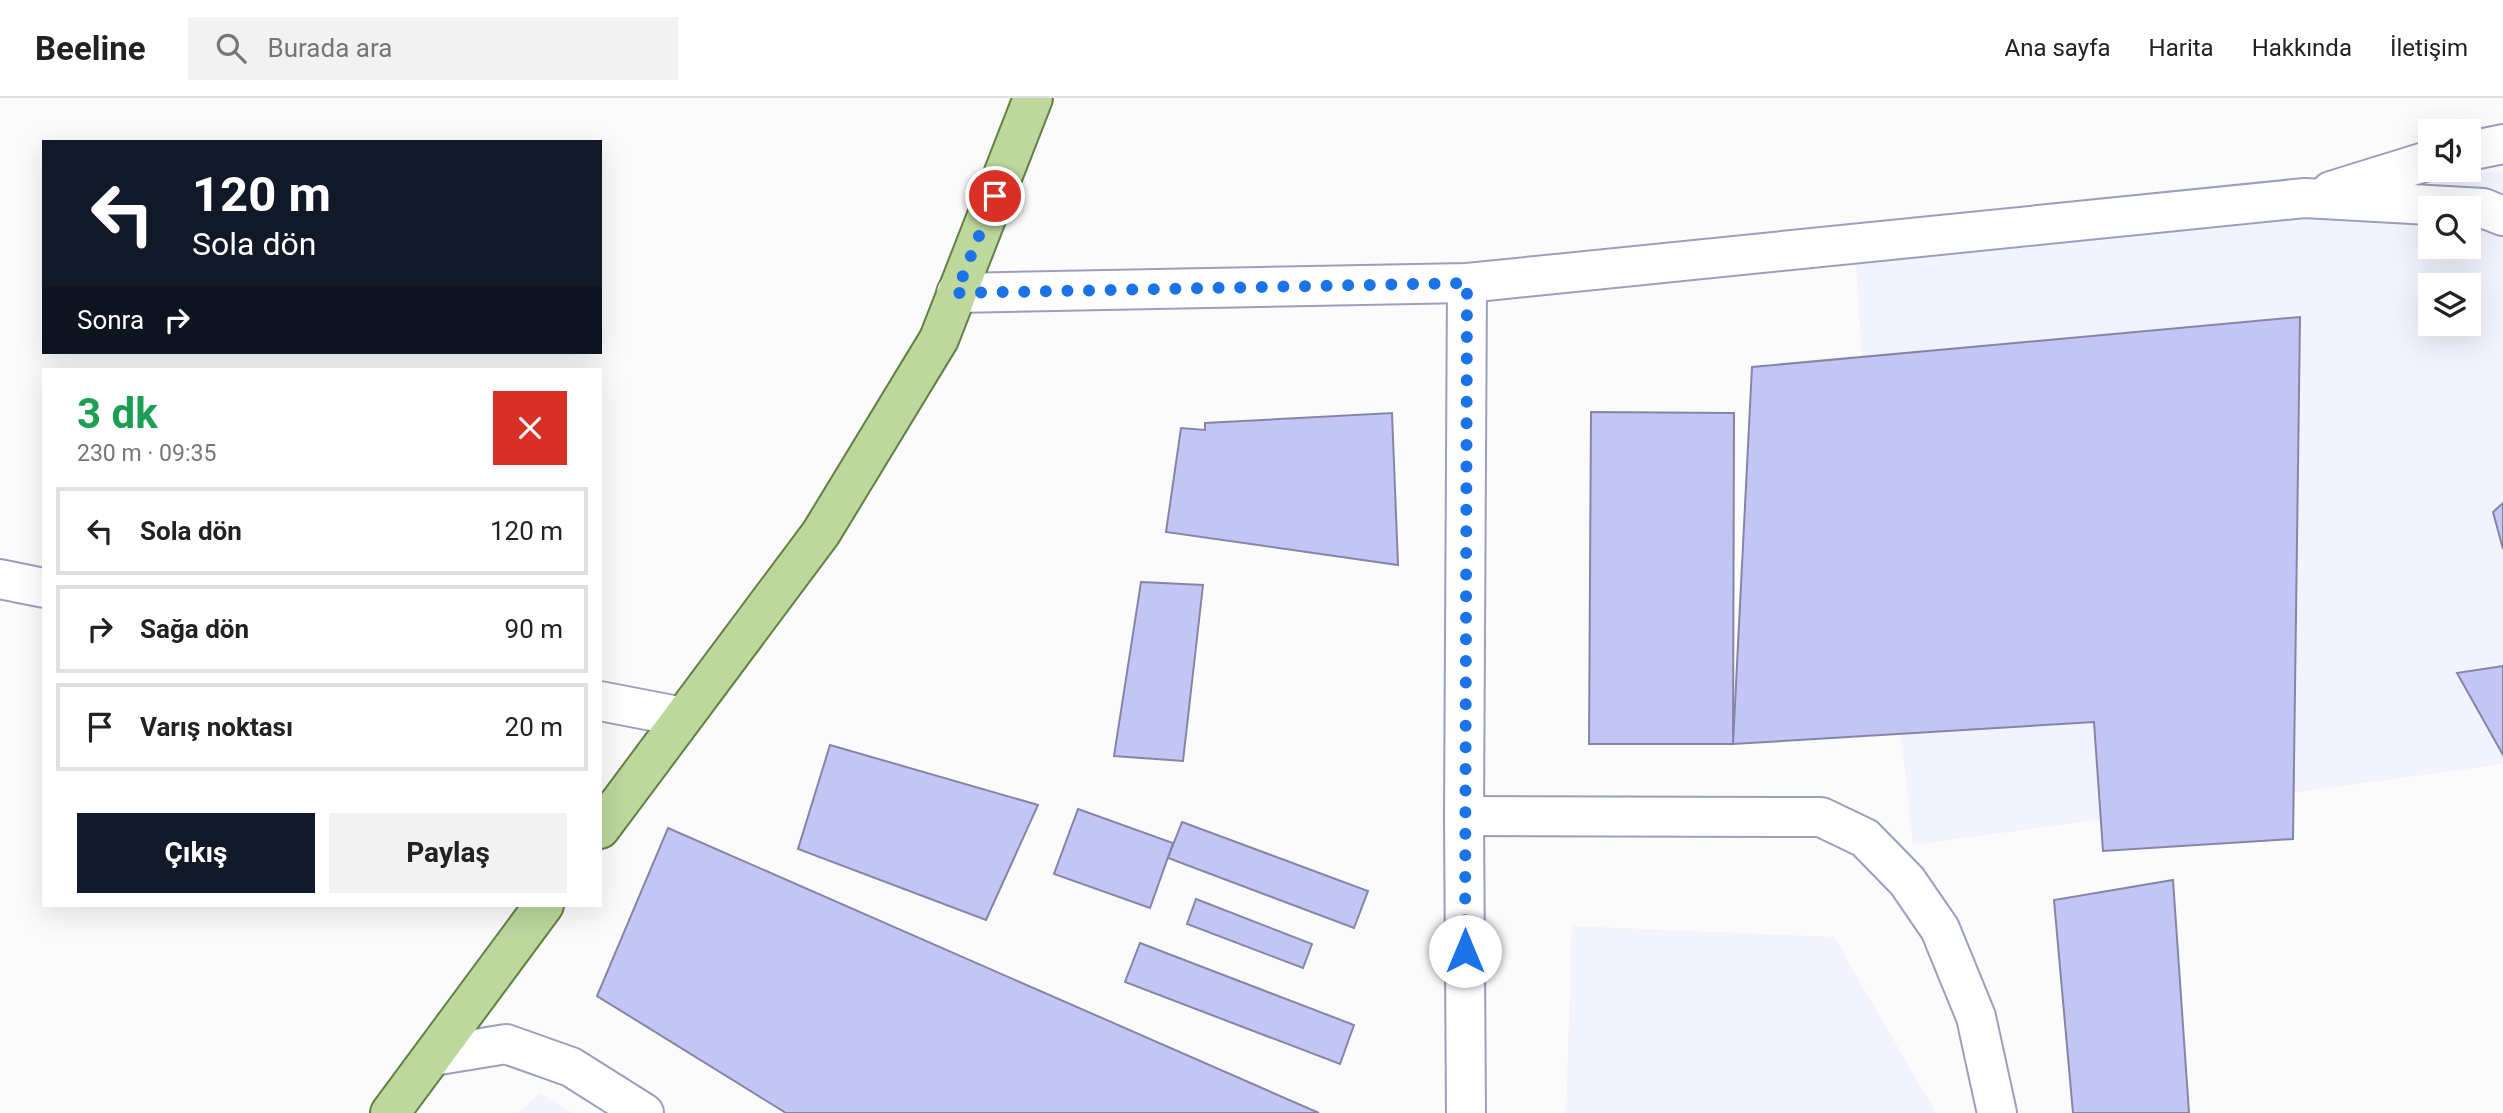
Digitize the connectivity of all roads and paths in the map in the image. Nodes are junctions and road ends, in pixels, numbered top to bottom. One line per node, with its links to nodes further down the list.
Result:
1 (1033, 98): 8 (main road)
2 (2503, 144): 3 (street)
3 (2481, 148)
4 (2418, 164): 5 (street)
5 (2305, 198): 6 (street); 7 (street)
6 (2503, 216)
7 (1467, 283): 8 (street); 13 (street)
8 (956, 293): 12 (main road)
9 (0, 579): 10 (street)
10 (42, 588)
11 (602, 701): 12 (street)
12 (683, 718): 14 (main road)
13 (1464, 816): 19 (street); 20 (street)
14 (602, 826)
15 (543, 907): 16 (main road)
16 (433, 1056): 17 (main road); 18 (street)
17 (390, 1113)
18 (644, 1113)
19 (1466, 1113)
20 (1997, 1113)

